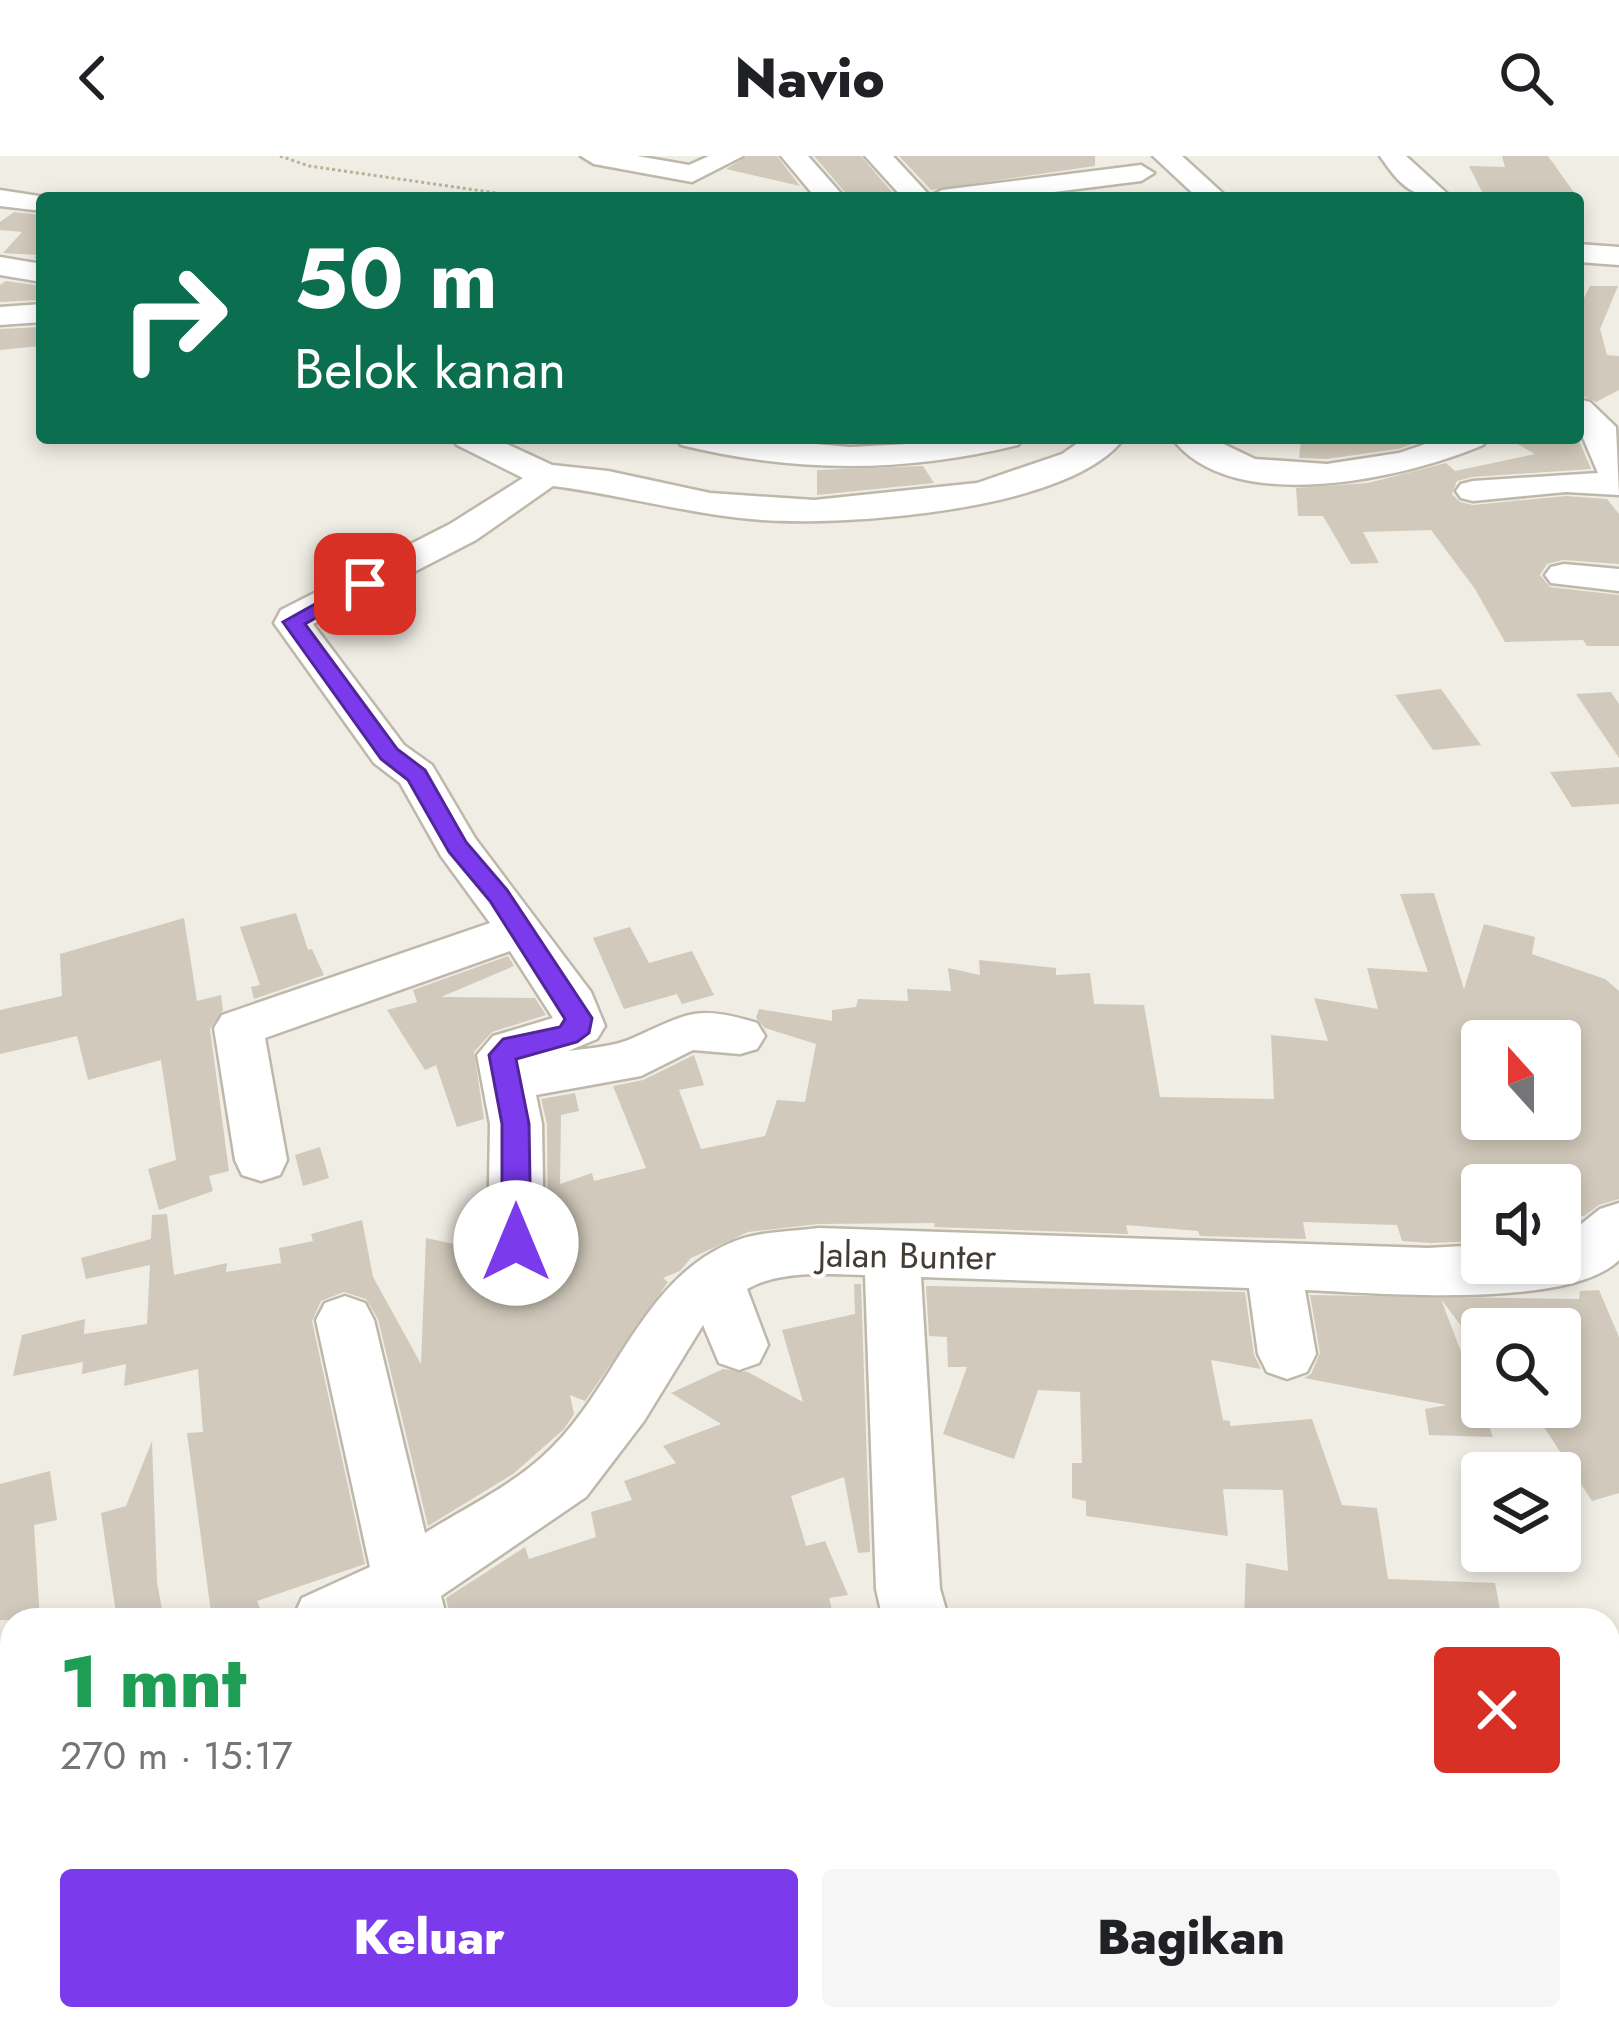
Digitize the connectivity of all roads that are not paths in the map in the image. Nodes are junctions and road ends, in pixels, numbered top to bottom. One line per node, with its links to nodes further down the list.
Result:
1 (594, 156): 2 (street)
2 (730, 156)
3 (794, 156): 11 (street)
4 (878, 156): 12 (street)
5 (1053, 156): 10 (street)
6 (1166, 156): 16 (street)
7 (1393, 156): 17 (street)
8 (1130, 165): 10 (street); 15 (street)
9 (994, 166): 13 (street)
10 (1080, 179): 14 (street)
11 (826, 192)
12 (912, 192)
13 (1024, 192)
14 (1029, 192)
15 (1166, 192)
16 (1205, 192)
17 (1430, 192)
18 (0, 198): 19 (street)
19 (36, 202)
20 (1584, 253): 21 (street)
21 (1619, 256)
22 (0, 266): 23 (street)
23 (36, 272)
24 (36, 313): 25 (street)
25 (0, 316)
26 (1584, 408): 34 (street)
27 (482, 444): 33 (street)
28 (726, 444): 29 (street)
29 (977, 444)
30 (1099, 444): 33 (street)
31 (1195, 444): 32 (street)
32 (1456, 444)
33 (544, 474): 38 (street)
34 (1618, 485): 35 (street)
35 (1473, 491)
36 (1564, 575): 37 (street)
37 (1619, 580)
38 (520, 930): 40 (street); 41 (street)
39 (740, 1036): 40 (street)
40 (507, 1082): 42 (street)
41 (261, 1160)
42 (516, 1243)
43 (1609, 1247): 45 (street, Jalan Bunter)
44 (892, 1255): 45 (street, Jalan Bunter); 46 (street, Jalan Bunter); 51 (street)
45 (1273, 1265): 49 (street)
46 (715, 1279): 48 (street); 50 (street, Jalan Bunter)
47 (345, 1320): 50 (street)
48 (739, 1345)
49 (1287, 1354)
50 (409, 1602)
51 (913, 1608)

